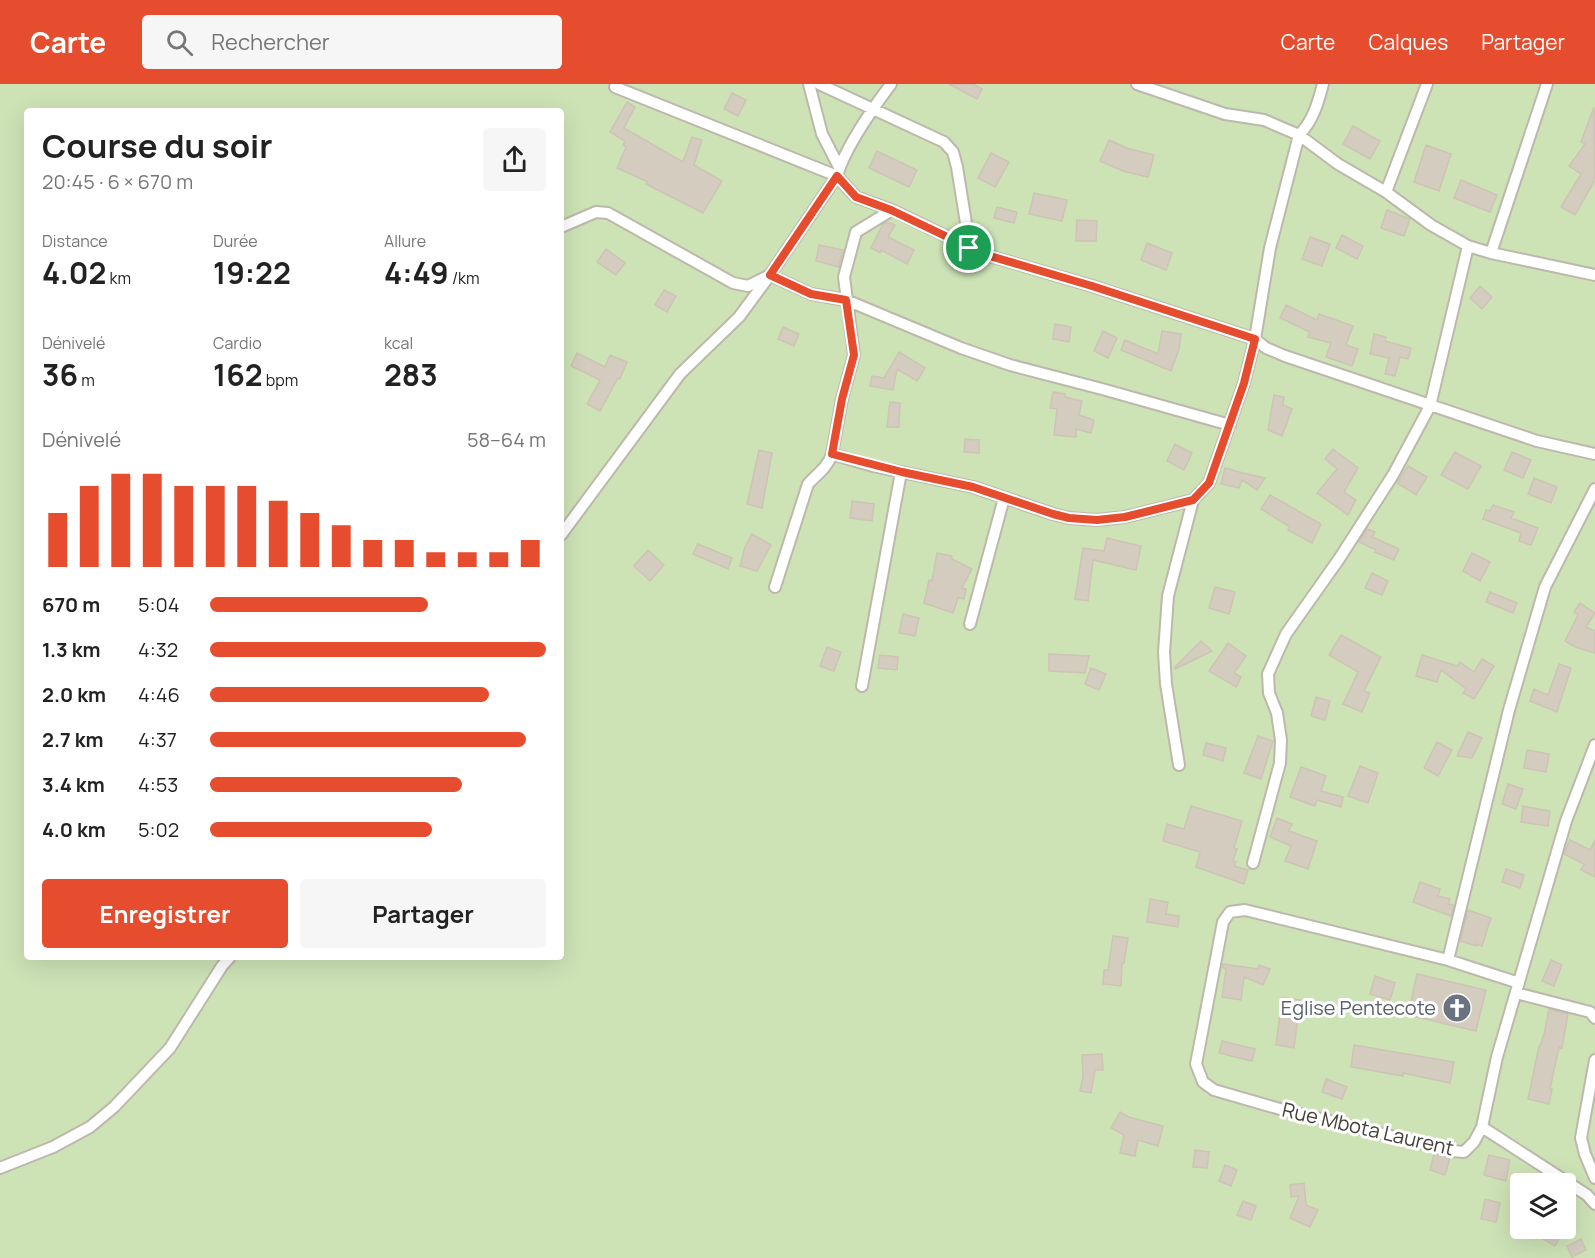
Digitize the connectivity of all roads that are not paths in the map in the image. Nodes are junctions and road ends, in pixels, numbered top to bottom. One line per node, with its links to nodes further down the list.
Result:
1 (809, 84): 11 (street)
2 (819, 84): 9 (street)
3 (891, 84): 9 (street)
4 (1137, 84): 10 (street)
5 (1323, 84): 10 (street)
6 (1427, 84): 12 (street)
7 (1547, 84): 17 (street)
8 (615, 87): 11 (street)
9 (873, 109): 11 (street); 16 (street)
10 (1299, 135): 12 (street); 21 (street)
11 (838, 171): 13 (street); 19 (street)
12 (1386, 192): 15 (street)
13 (891, 210): 16 (street); 20 (street)
14 (564, 226): 19 (street)
15 (1468, 246): 17 (street); 22 (street)
16 (969, 248): 21 (street)
17 (1491, 253): 18 (street)
18 (1595, 274)
19 (770, 275): 20 (street); 30 (street)
20 (846, 300): 23 (street); 25 (street)
21 (1255, 339): 22 (street); 23 (street)
22 (1430, 406): 24 (street); 36 (street)
23 (1230, 425): 29 (street)
24 (1595, 453)
25 (832, 454): 26 (street); 31 (street)
26 (902, 472): 28 (street); 33 (street)
27 (1595, 489): 38 (street)
28 (1004, 498): 29 (street); 32 (street)
29 (1193, 500): 35 (street)
30 (564, 531)
31 (775, 587)
32 (970, 624)
33 (862, 686)
34 (1595, 745): 39 (street)
35 (1179, 765)
36 (1253, 863)
37 (228, 960): 43 (street)
38 (1448, 960): 39 (street); 42 (street, Rue Mbota Laurent)
39 (1518, 988): 40 (street); 42 (street)
40 (1595, 1018)
41 (1595, 1060): 44 (street)
42 (1482, 1126): 45 (street, Rue Mbota Laurent)
43 (0, 1168)
44 (1595, 1178)
45 (1595, 1204)

